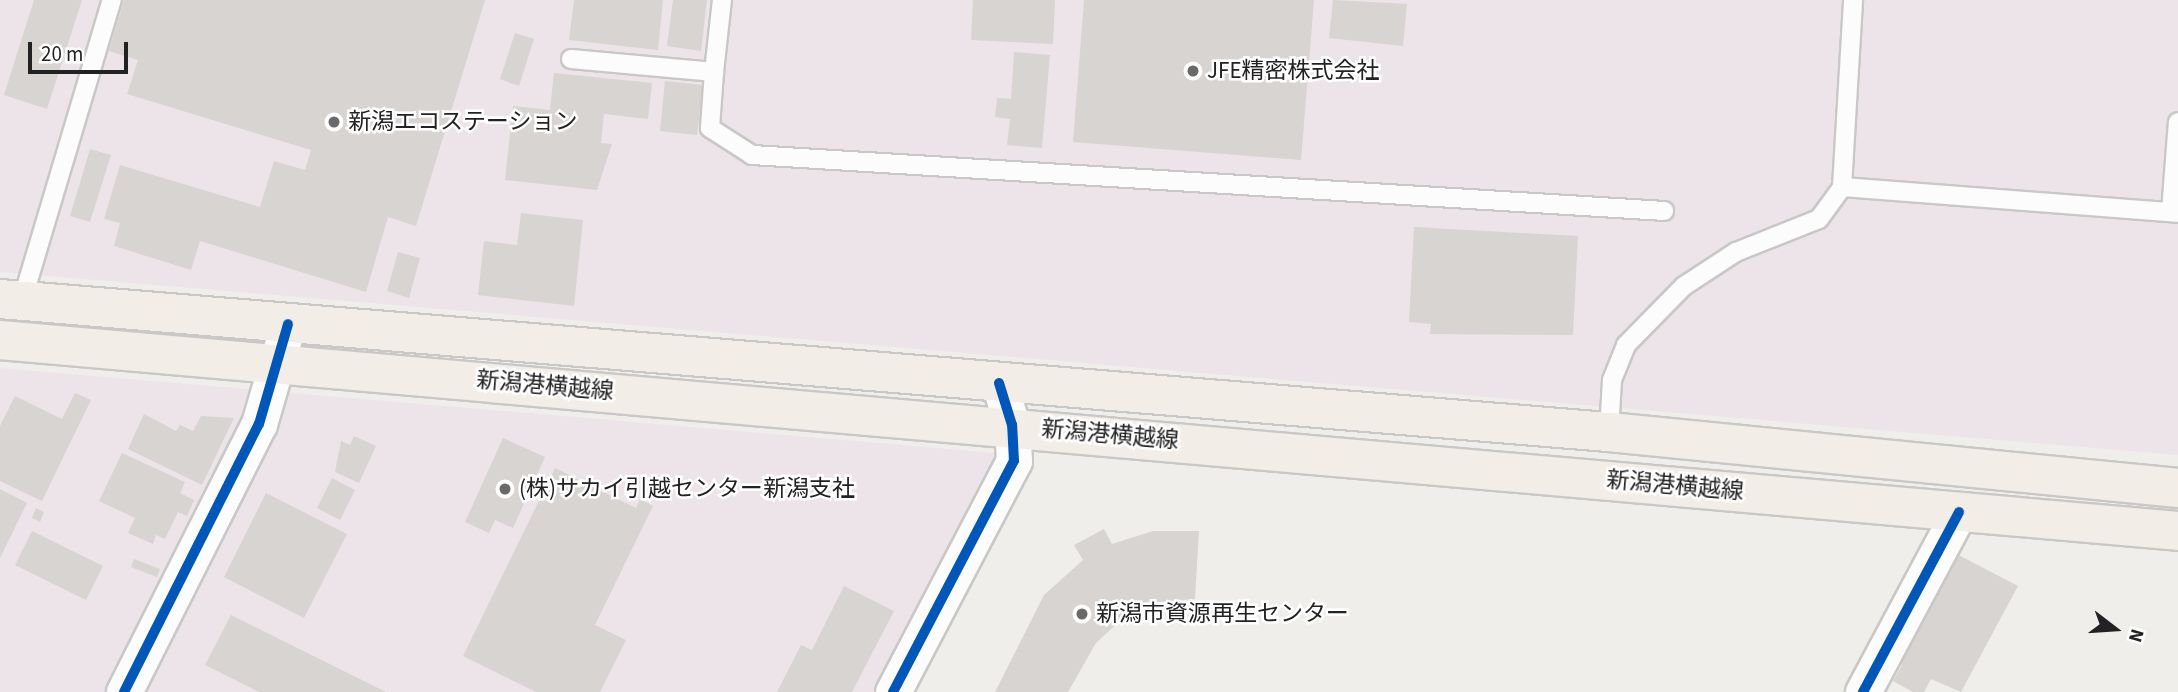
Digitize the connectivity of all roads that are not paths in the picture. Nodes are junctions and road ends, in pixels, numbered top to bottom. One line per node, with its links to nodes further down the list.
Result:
1 (112, 0): 10 (lane)
2 (722, 0): 5 (lane)
3 (1853, 0): 7 (lane)
4 (571, 59): 5 (lane)
5 (714, 72): 8 (lane)
6 (2178, 122): 9 (lane)
7 (1842, 187): 9 (lane); 16 (lane)
8 (1664, 211)
9 (2174, 213)
10 (11, 300): 11 (main road, 新潟港横越線)
11 (288, 324): 13 (street); 14 (main road, 新潟港横越線)
12 (0, 340): 13 (main road, 新潟港横越線)
13 (277, 363): 15 (main road, 新潟港横越線); 20 (street)
14 (999, 383): 15 (street); 16 (main road, 新潟港横越線)
15 (1012, 425): 18 (main road, 新潟港横越線); 21 (street)
16 (1609, 432): 17 (main road, 新潟港横越線)
17 (2178, 488)
18 (1959, 512): 19 (main road, 新潟港横越線); 22 (street)
19 (2178, 531)
20 (124, 692)
21 (893, 692)
22 (1863, 692)

